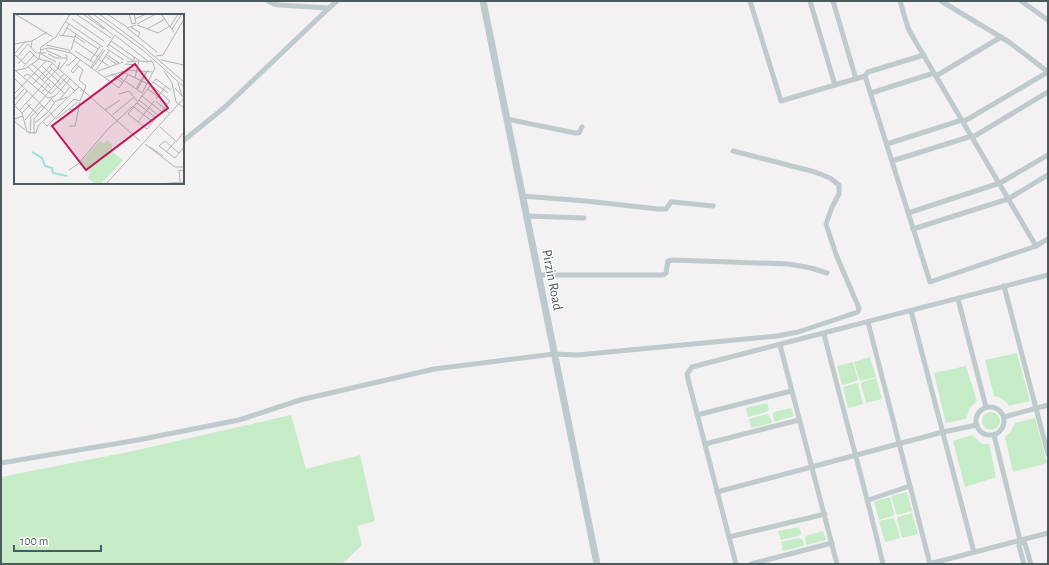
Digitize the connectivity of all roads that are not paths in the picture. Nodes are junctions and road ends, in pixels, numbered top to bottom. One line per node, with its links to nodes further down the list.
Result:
1 (268, 1): 10 (street)
2 (337, 1): 10 (street)
3 (483, 1): 21 (street, Pirzin Road)
4 (750, 1): 18 (street)
5 (810, 1): 18 (street)
6 (833, 1): 17 (street)
7 (900, 1): 13 (street)
8 (942, 1): 12 (street)
9 (1022, 1): 11 (street)
10 (329, 8): 25 (street)
11 (1048, 20)
12 (1001, 37): 14 (street); 15 (street)
13 (924, 55): 15 (street); 16 (street)
14 (1048, 72): 22 (street)
15 (935, 74): 20 (street); 22 (street)
16 (865, 76): 17 (street); 20 (street)
17 (856, 79): 18 (street)
18 (835, 85)
19 (1048, 92): 24 (street)
20 (871, 93): 26 (street)
21 (507, 119): 23 (street); 32 (street, Pirzin Road)
22 (963, 121): 24 (street); 26 (street)
23 (582, 127)
24 (972, 136): 29 (street); 31 (street)
25 (184, 140)
26 (887, 144): 29 (street)
27 (733, 151): 50 (street)
28 (1048, 155): 31 (street)
29 (892, 161): 35 (street)
30 (1048, 175): 33 (street)
31 (1000, 184): 33 (street); 35 (street)
32 (522, 196): 34 (street); 36 (street, Pirzin Road)
33 (1008, 199): 38 (street); 40 (street)
34 (713, 206)
35 (908, 212): 38 (street)
36 (526, 216): 37 (street); 42 (street, Pirzin Road)
37 (584, 218)
38 (913, 229): 40 (street)
39 (1048, 239): 40 (street)
40 (1036, 246)
41 (827, 273): 42 (street)
42 (538, 275): 50 (street, Pirzin Road)
43 (1048, 275): 44 (street)
44 (1004, 286): 45 (street); 54 (street)
45 (958, 299): 46 (street); 53 (street)
46 (911, 311): 47 (street); 59 (street)
47 (868, 322): 48 (street); 62 (street)
48 (824, 334): 49 (street); 64 (street)
49 (780, 345): 51 (street); 55 (street)
50 (554, 354): 65 (street); 76 (street, Pirzin Road)
51 (791, 391): 55 (street); 57 (street)
52 (1048, 405): 54 (street)
53 (986, 407): 56 (street); 58 (street)
54 (1036, 408): 56 (street); 63 (street)
55 (697, 415): 61 (street)
56 (1004, 417): 60 (street)
57 (799, 420): 61 (street); 66 (street)
58 (977, 425): 59 (street); 60 (street)
59 (943, 432): 62 (street); 75 (street)
60 (994, 434): 73 (street)
61 (705, 444): 68 (street)
62 (899, 444): 64 (street); 67 (street)
63 (1048, 454)
64 (855, 456): 66 (street); 69 (street)
65 (1, 463)
66 (812, 467): 68 (street); 70 (street)
67 (910, 486): 69 (street); 81 (street)
68 (717, 492): 72 (street)
69 (868, 500): 80 (street)
70 (824, 514): 72 (street); 74 (street)
71 (1048, 533): 73 (street)
72 (729, 537): 77 (street)
73 (1020, 540): 75 (street); 82 (street); 83 (street)
74 (832, 543): 78 (street); 79 (street)
75 (974, 552): 81 (street)
76 (597, 564)
77 (736, 564)
78 (751, 564)
79 (837, 564)
80 (883, 564)
81 (930, 564)
82 (1024, 564)
83 (1031, 564)

